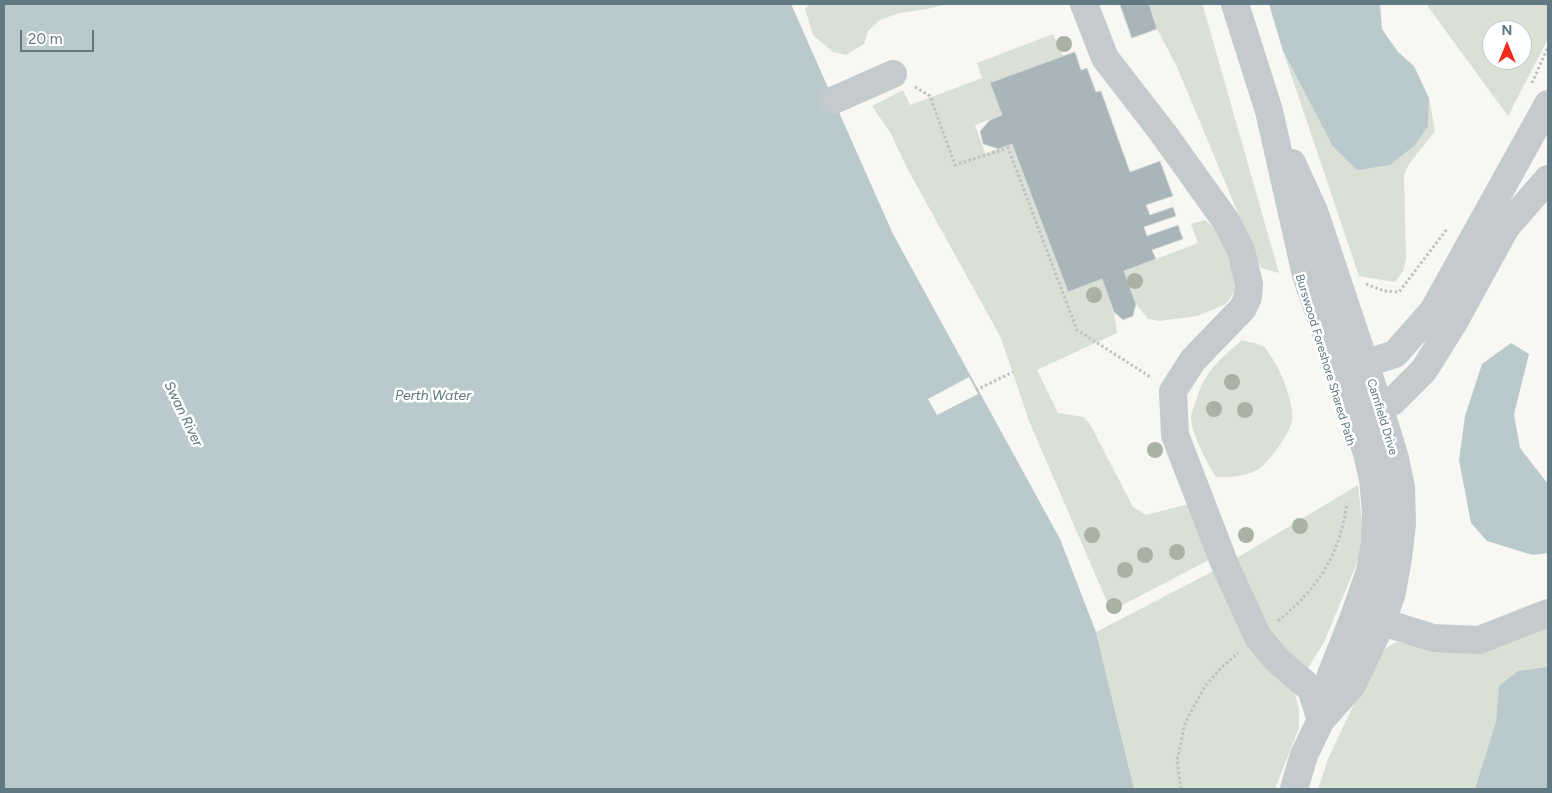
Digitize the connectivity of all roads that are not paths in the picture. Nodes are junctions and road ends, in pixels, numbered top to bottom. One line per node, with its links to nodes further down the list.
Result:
1 (1084, 4): 15 (street)
2 (1235, 4): 6 (street, Camfield Drive)
3 (892, 74): 5 (street)
4 (1538, 98): 8 (street)
5 (834, 100)
6 (1269, 112): 8 (street, Camfield Drive); 9 (street, Camfield Drive)
7 (1548, 179): 10 (street)
8 (1366, 364): 9 (street); 10 (street, Camfield Drive)
9 (1339, 371): 11 (street, Camfield Drive)
10 (1380, 406): 11 (street); 14 (street, Camfield Drive)
11 (1354, 414): 13 (street, Camfield Drive)
12 (1548, 613): 14 (street)
13 (1355, 614): 14 (street); 15 (street, Camfield Drive)
14 (1382, 622): 15 (street, Camfield Drive)
15 (1321, 720): 16 (street, Camfield Drive)
16 (1294, 789)

